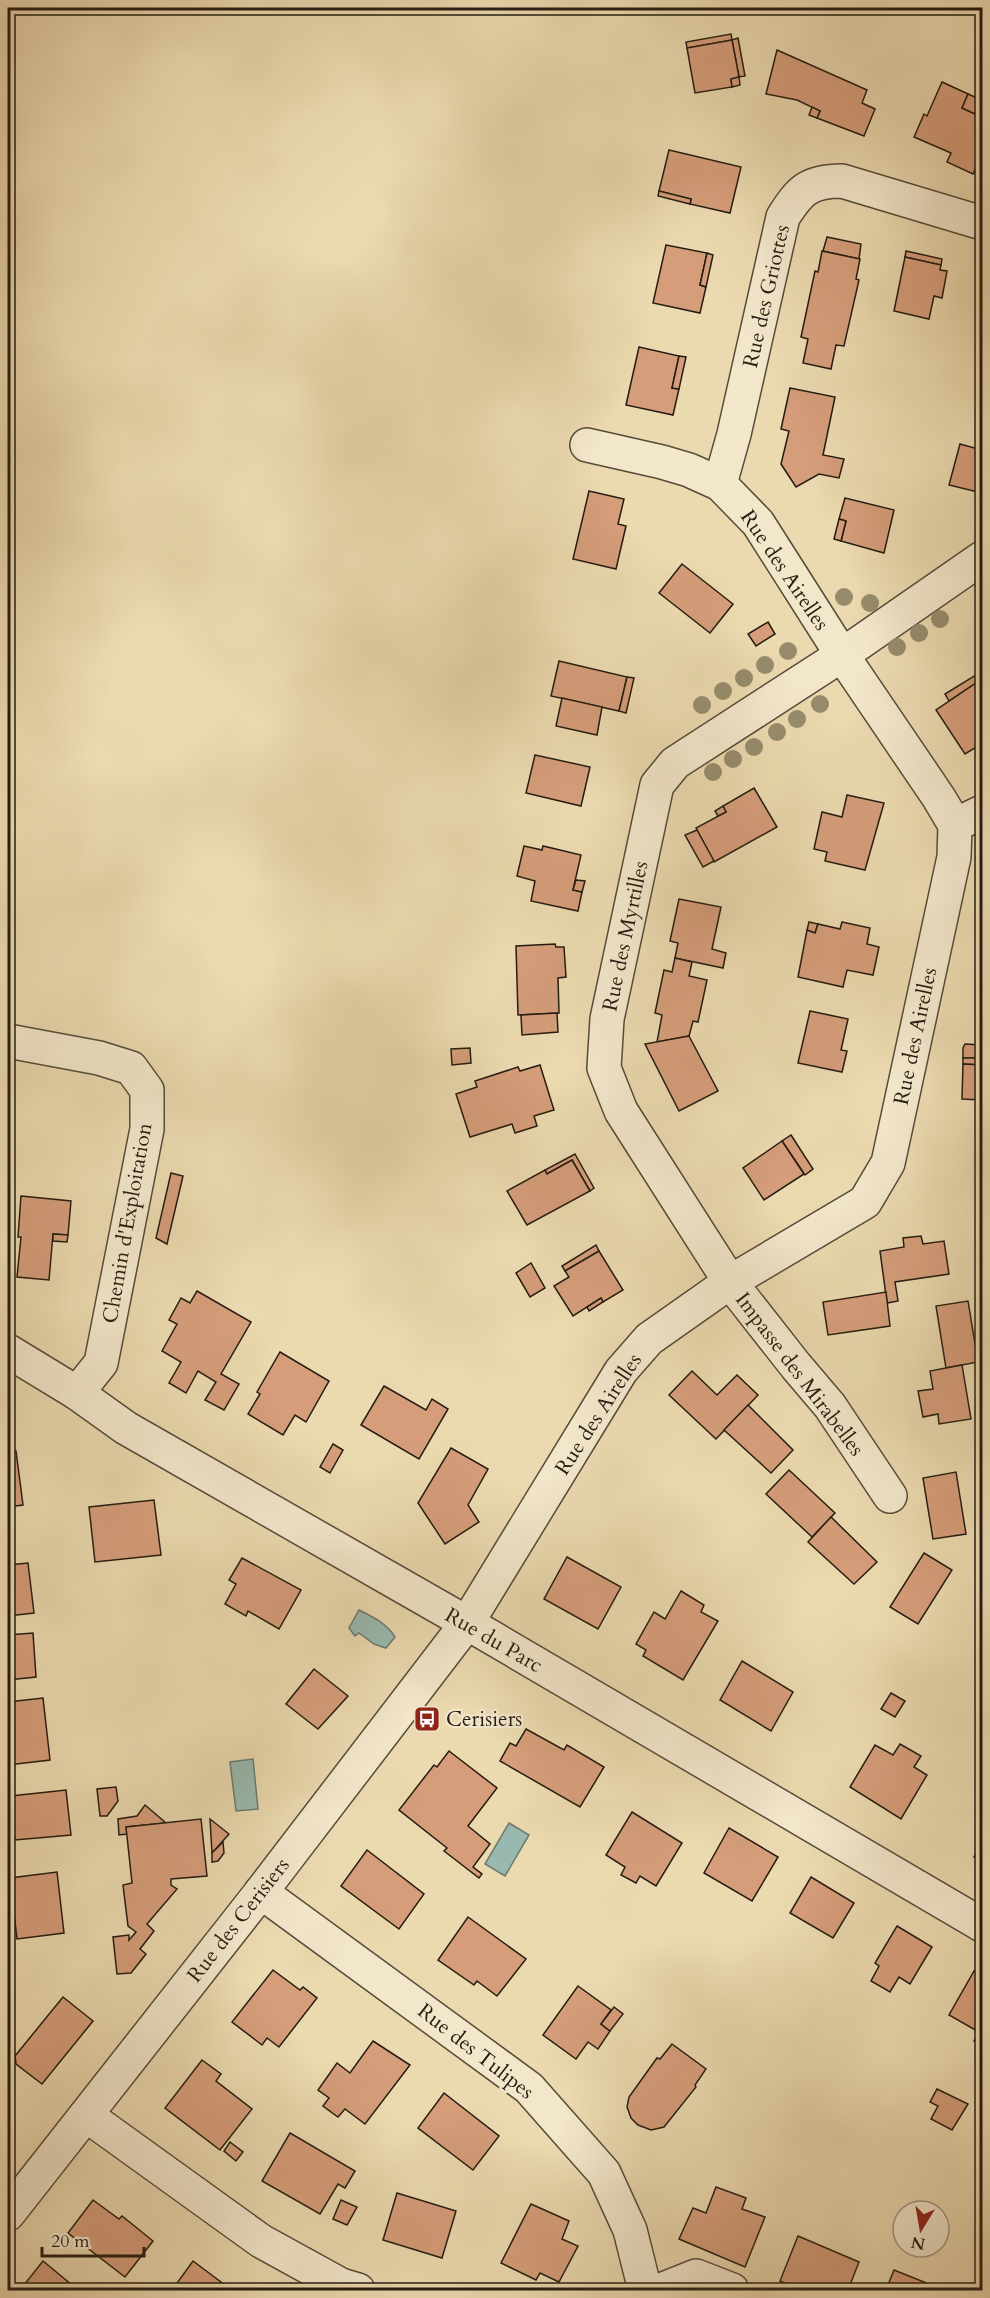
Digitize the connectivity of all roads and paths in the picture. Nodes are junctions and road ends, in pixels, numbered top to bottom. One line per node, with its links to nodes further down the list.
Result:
1 (982, 223): 3 (street, Rue des Griottes)
2 (587, 446): 3 (street, Rue des Airelles)
3 (720, 483): 5 (street, Rue des Airelles)
4 (982, 558): 5 (street)
5 (842, 655): 6 (street, Rue des Airelles); 8 (street, Rue des Myrtilles)
6 (969, 819): 8 (street, Rue des Airelles)
7 (8, 1041): 10 (street, Chemin d'Exploitation)
8 (730, 1282): 11 (street, Impasse des Mirabelles); 12 (street, Rue des Airelles)
9 (8, 1351): 10 (street, Rue du Parc)
10 (77, 1394): 12 (street, Rue du Parc)
11 (890, 1496)
12 (466, 1623): 13 (street, Rue des Cerisiers); 14 (street, Rue du Parc)
13 (261, 1892): 15 (street, Rue des Cerisiers); 18 (street, Rue des Tulipes)
14 (982, 1925)
15 (86, 2115): 16 (street, Rue des Cerisiers); 17 (street)
16 (8, 2214)
17 (358, 2290)
18 (645, 2290)
19 (661, 2290): 20 (street)
20 (732, 2290)

